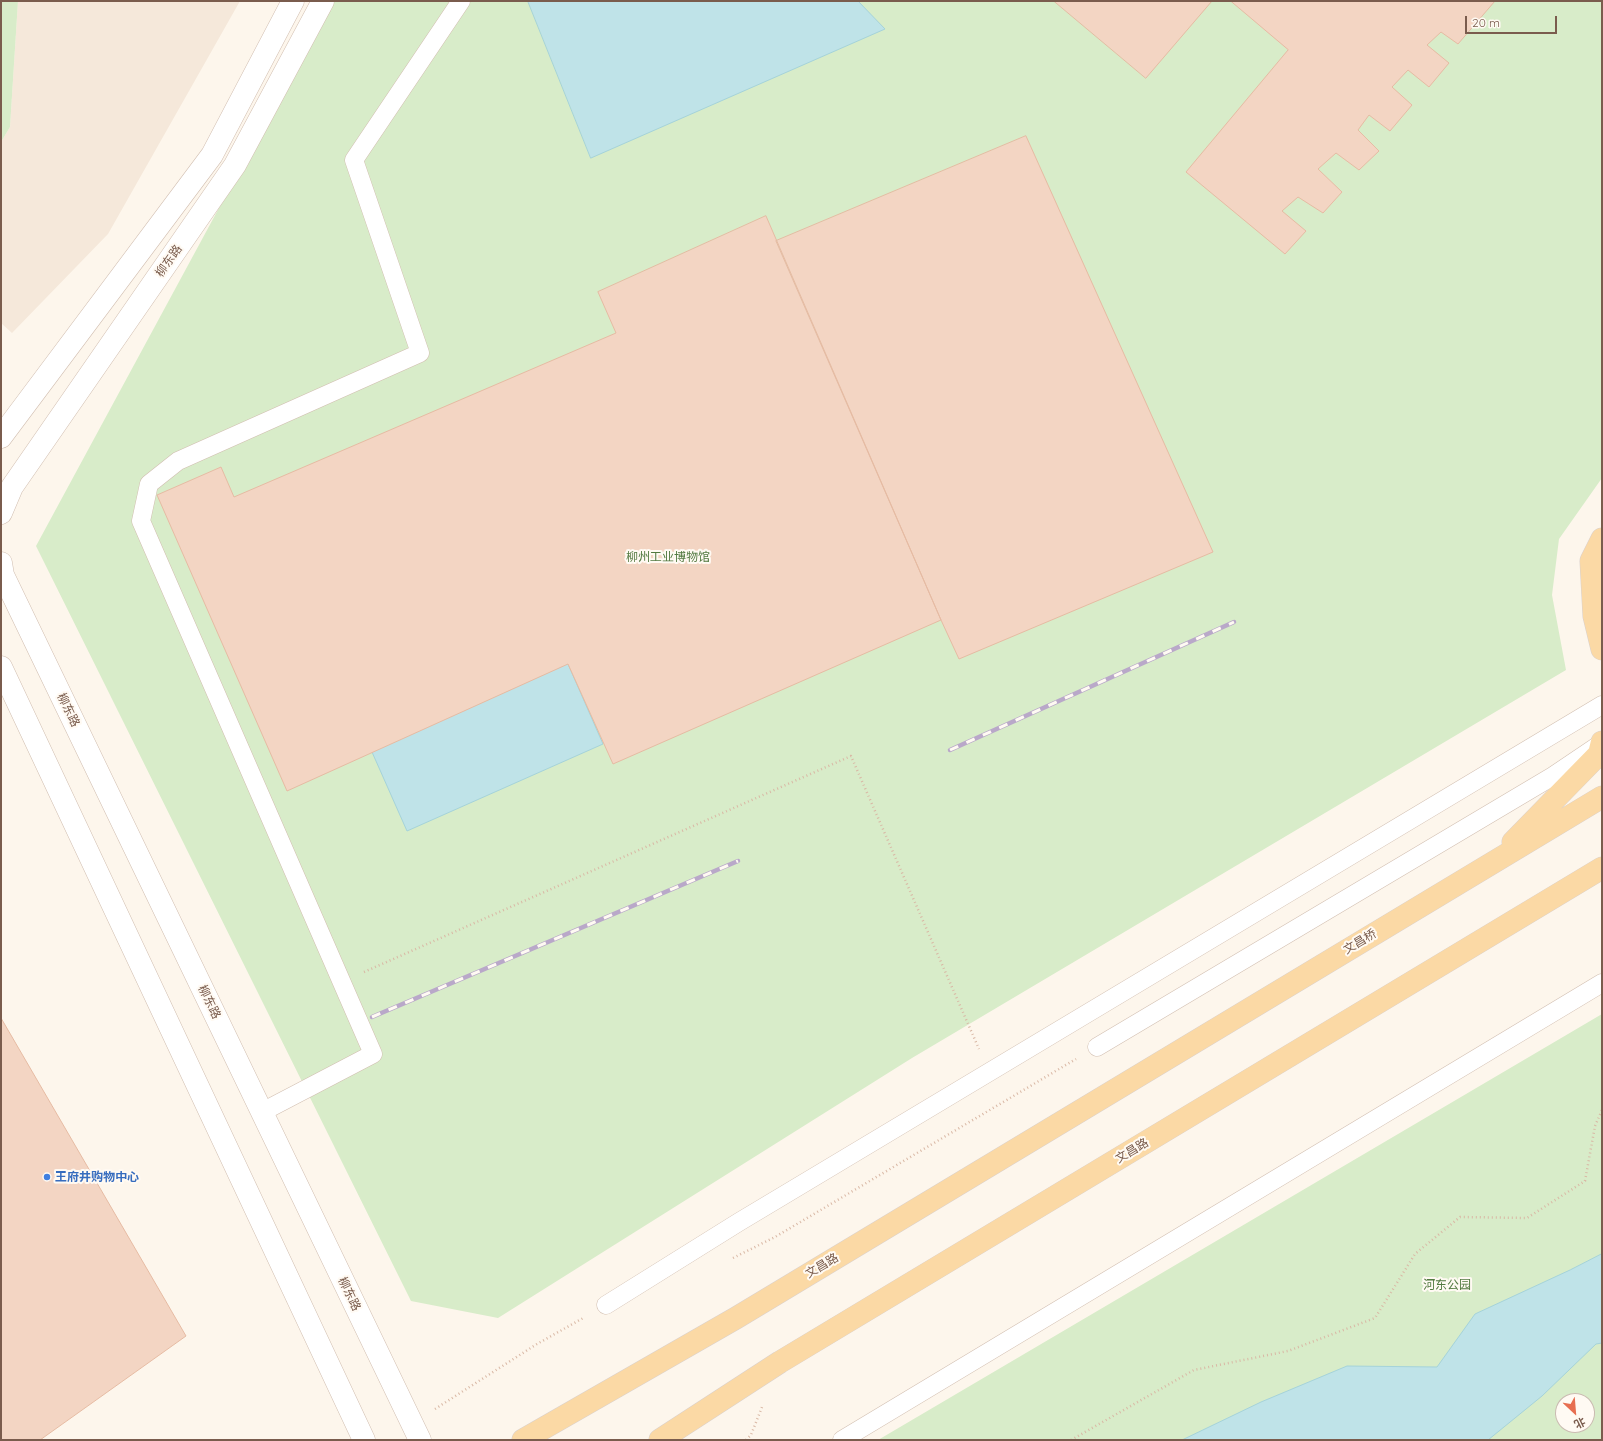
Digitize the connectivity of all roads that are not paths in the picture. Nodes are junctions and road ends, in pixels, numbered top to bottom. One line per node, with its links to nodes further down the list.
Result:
1 (293, 1): 4 (street)
2 (323, 1): 5 (street, 柳东路)
3 (461, 1): 18 (lane)
4 (1, 437)
5 (1, 513)
6 (1602, 539): 8 (main road)
7 (1, 563): 18 (street, 柳东路)
8 (1602, 649)
9 (1, 667): 20 (street)
10 (1602, 705): 19 (lane)
11 (1602, 743): 13 (main road); 16 (lane)
12 (1602, 797): 13 (main road, 文昌桥)
13 (1492, 863): 17 (main road, 文昌桥)
14 (1602, 868): 23 (main road, 文昌路)
15 (1602, 983): 24 (lane)
16 (1097, 1046)
17 (1118, 1088): 22 (main road, 文昌路)
18 (262, 1112): 21 (street, 柳东路)
19 (606, 1305)
20 (364, 1440)
21 (420, 1440)
22 (523, 1440)
23 (660, 1440)
24 (842, 1440)

